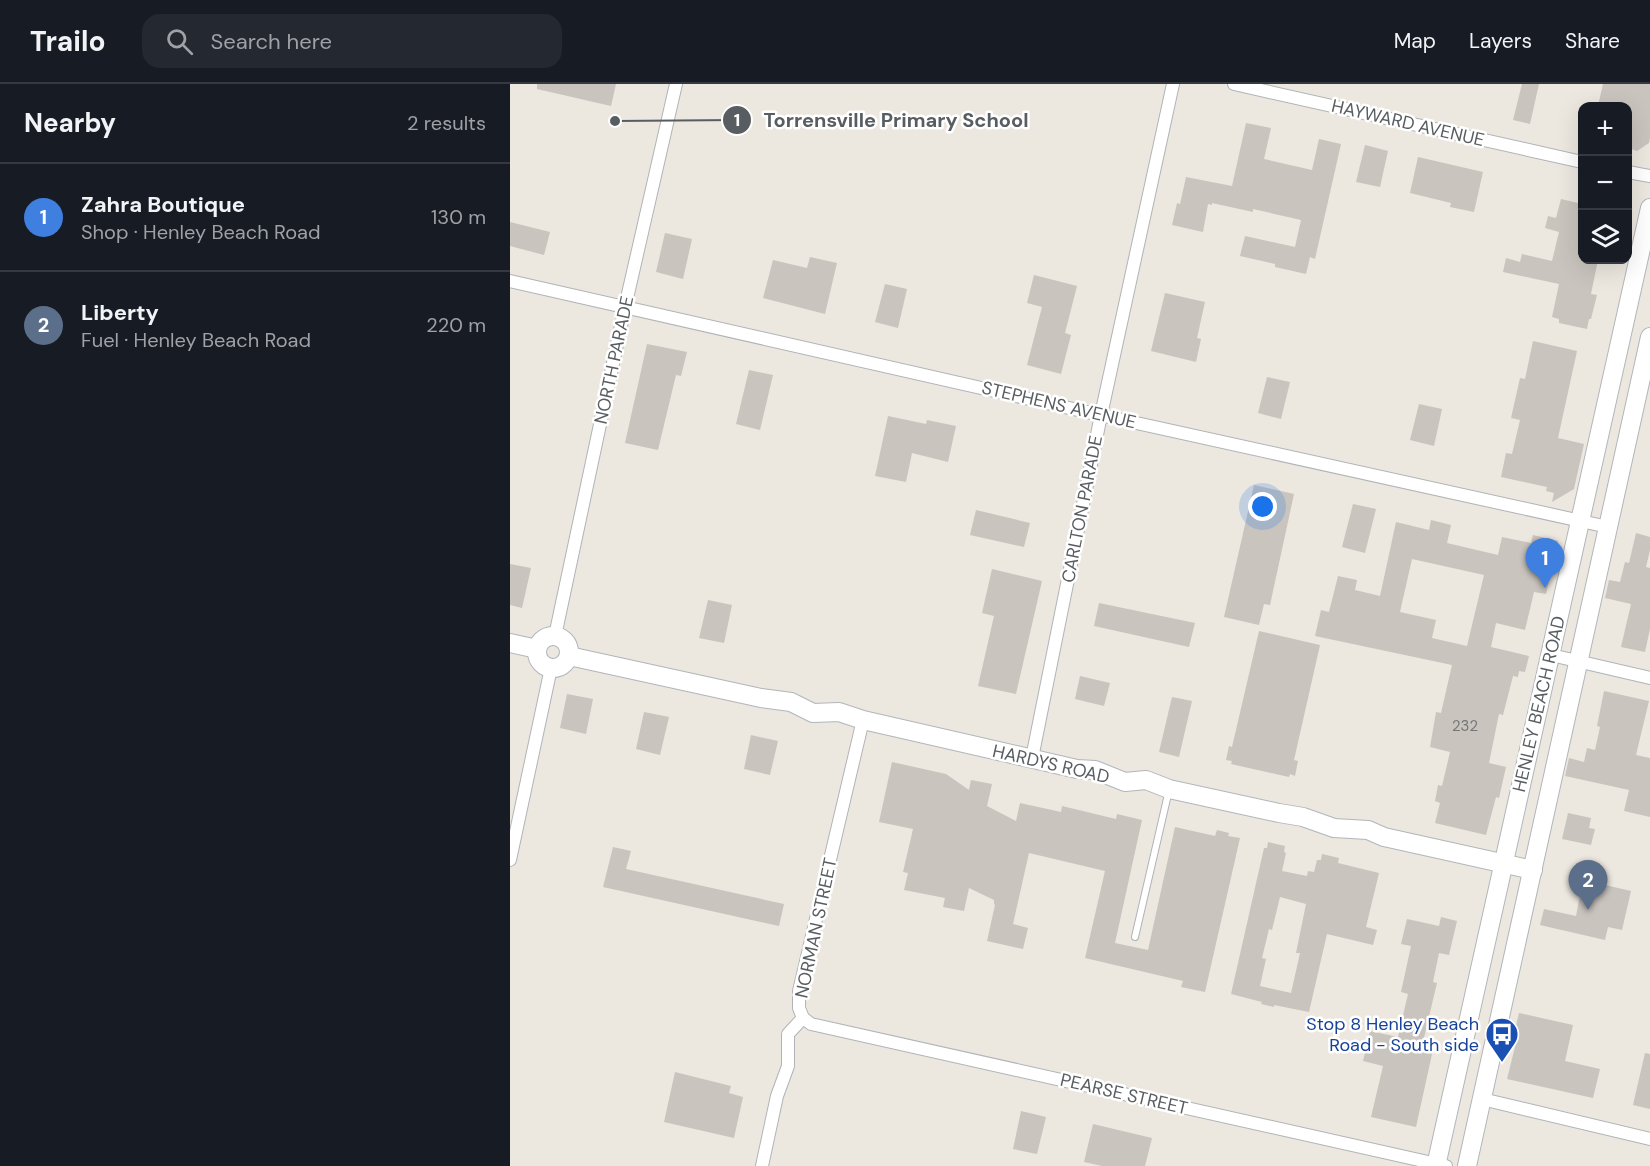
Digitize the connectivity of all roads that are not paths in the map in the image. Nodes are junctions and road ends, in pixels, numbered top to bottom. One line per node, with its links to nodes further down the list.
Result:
1 (676, 84): 9 (street, NORTH PARADE)
2 (1173, 84): 11 (street, CARLTON PARADE)
3 (1234, 84): 4 (street, HAYWARD AVENUE)
4 (1578, 161)
5 (1632, 172): 6 (street)
6 (1650, 176)
7 (1650, 208): 12 (main road, HENLEY BEACH ROAD)
8 (510, 280): 9 (street, STEPHENS AVENUE)
9 (625, 307): 11 (street, STEPHENS AVENUE); 14 (street, NORTH PARADE)
10 (1650, 337): 13 (main road, HENLEY BEACH ROAD)
11 (1101, 415): 12 (street, STEPHENS AVENUE); 23 (street, CARLTON PARADE)
12 (1580, 522): 13 (street, STEPHENS AVENUE); 17 (main road, HENLEY BEACH ROAD)
13 (1608, 527): 19 (main road, HENLEY BEACH ROAD)
14 (555, 636): 16 (main road); 18 (main road)
15 (510, 643): 16 (main road)
16 (537, 649): 20 (main road)
17 (1551, 655): 19 (street); 26 (main road, HENLEY BEACH ROAD)
18 (569, 656): 20 (main road); 22 (main road, HARDYS ROAD)
19 (1579, 661): 21 (street); 27 (main road, HENLEY BEACH ROAD)
20 (551, 668): 25 (street)
21 (1650, 678)
22 (863, 720): 23 (main road, HARDYS ROAD); 29 (street, NORMAN STREET)
23 (1032, 758): 24 (main road, HARDYS ROAD)
24 (1169, 789): 26 (main road, HARDYS ROAD); 28 (lane)
25 (510, 860)
26 (1504, 863): 27 (main road, HARDYS ROAD); 32 (main road, HENLEY BEACH ROAD)
27 (1533, 870): 30 (main road, HENLEY BEACH ROAD)
28 (1135, 937)
29 (803, 1018): 32 (street, PEARSE STREET); 33 (street, NORMAN STREET)
30 (1482, 1099): 31 (street); 34 (main road, HENLEY BEACH ROAD)
31 (1650, 1139)
32 (1440, 1165)
33 (762, 1166)
34 (1467, 1166)

